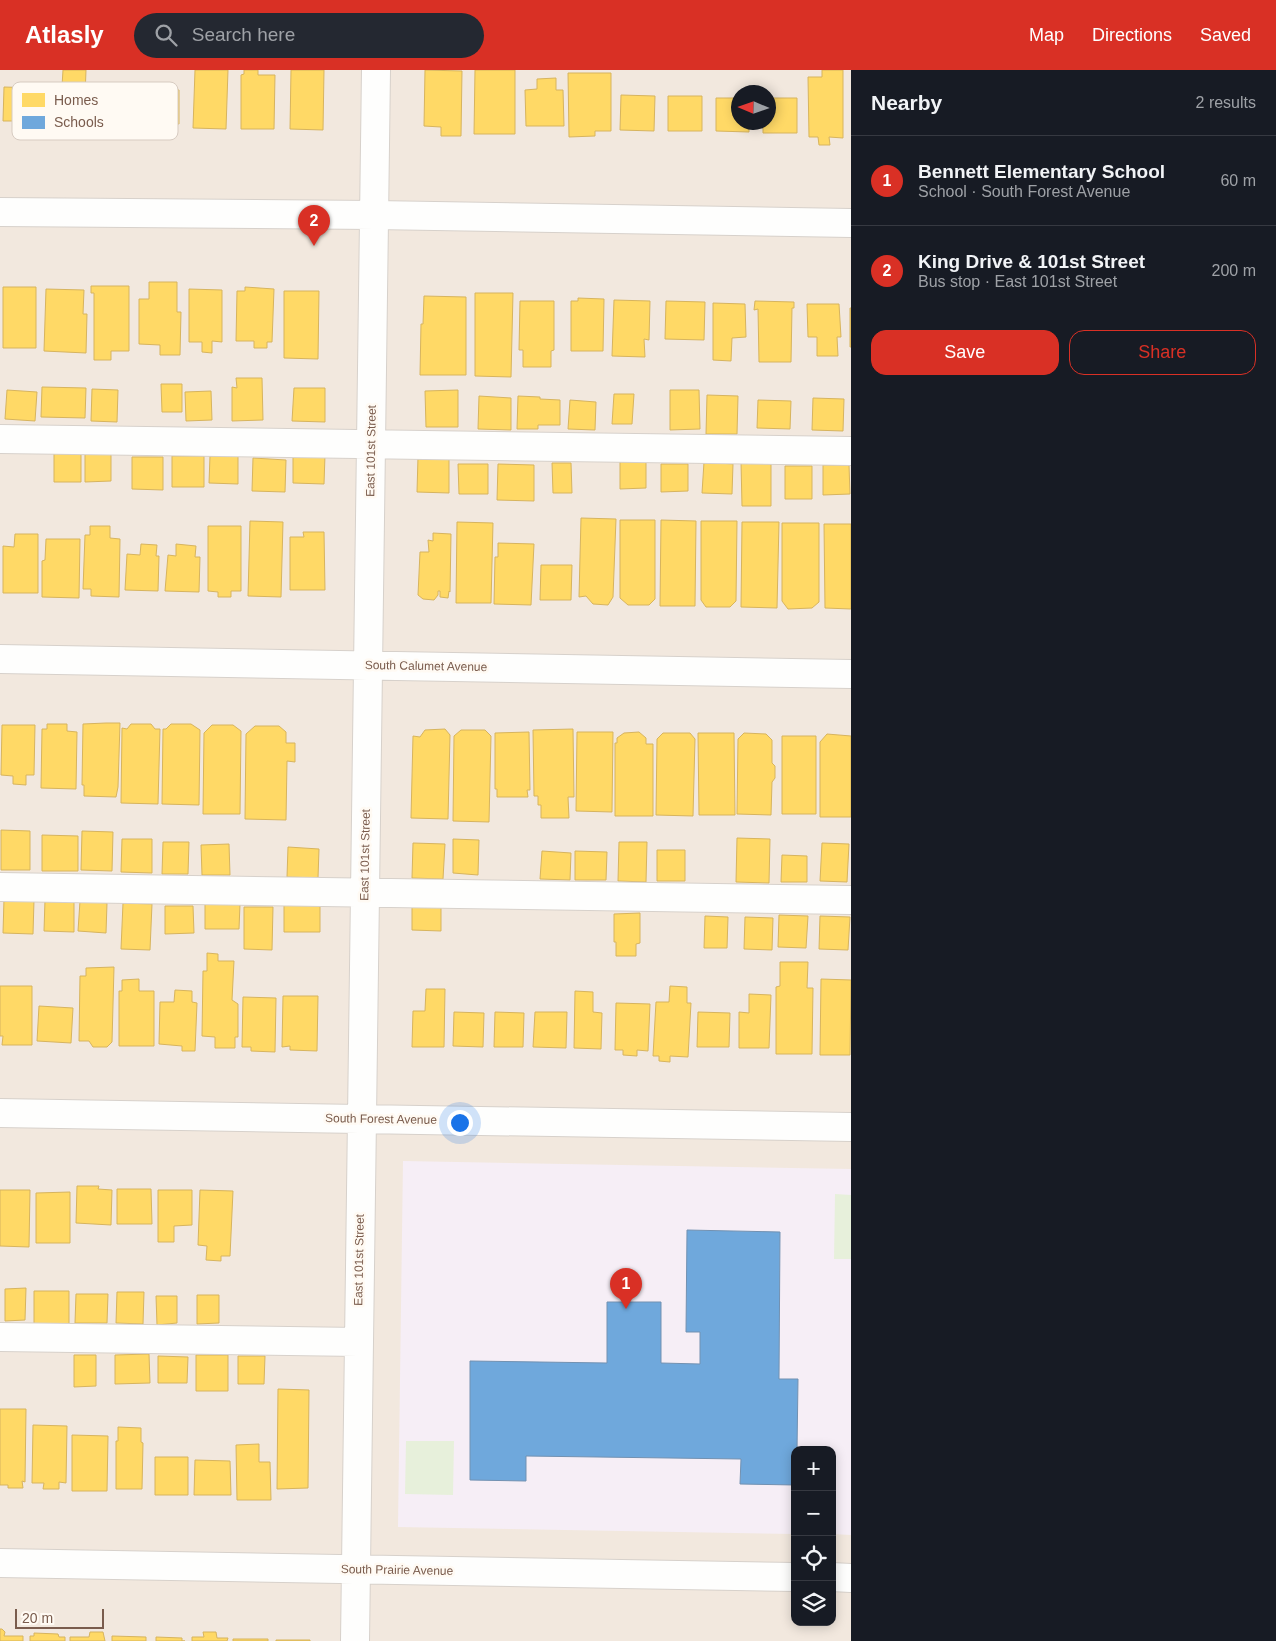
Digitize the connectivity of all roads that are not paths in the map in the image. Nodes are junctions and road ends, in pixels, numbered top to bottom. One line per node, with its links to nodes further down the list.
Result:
1 (376, 70): 3 (street, East 101st Street)
2 (0, 212): 3 (street)
3 (375, 215): 4 (street); 6 (street, East 101st Street)
4 (851, 223)
5 (0, 439): 6 (street)
6 (371, 444): 7 (street); 9 (street, East 101st Street)
7 (851, 451)
8 (0, 659): 9 (street, South Calumet Avenue)
9 (368, 665): 10 (street, South Calumet Avenue); 12 (street, East 101st Street)
10 (851, 674)
11 (0, 887): 12 (street)
12 (365, 893): 13 (street); 15 (street, East 101st Street)
13 (851, 900)
14 (0, 1113): 15 (street, South Forest Avenue)
15 (362, 1119): 16 (street, South Forest Avenue); 18 (street, East 101st Street)
16 (851, 1127)
17 (0, 1337): 18 (street)
18 (358, 1342): 20 (street, East 101st Street)
19 (0, 1563): 20 (street, South Prairie Avenue)
20 (355, 1569): 21 (street, South Prairie Avenue); 24 (street, East 101st Street)
21 (791, 1577)
22 (836, 1578): 23 (street)
23 (851, 1578)
24 (354, 1641)

